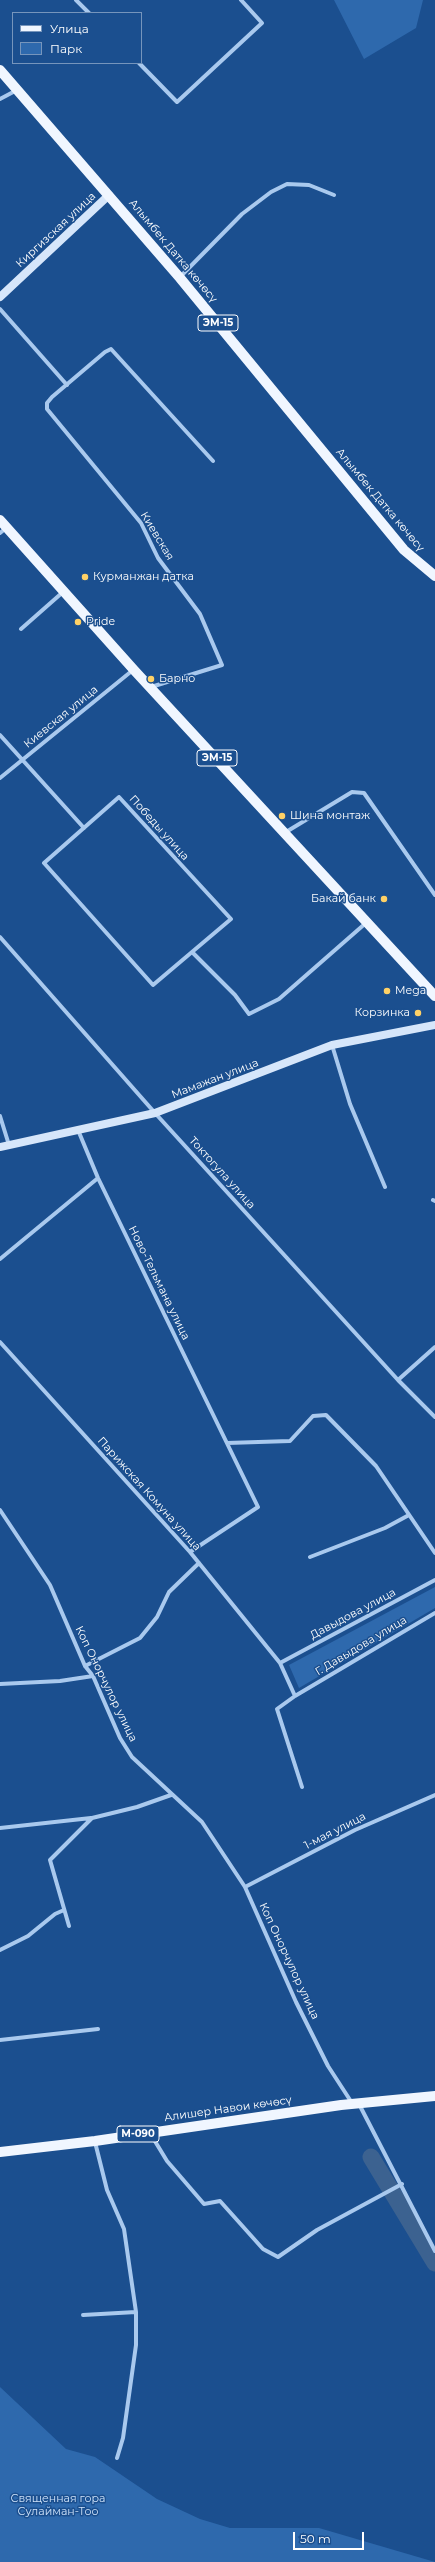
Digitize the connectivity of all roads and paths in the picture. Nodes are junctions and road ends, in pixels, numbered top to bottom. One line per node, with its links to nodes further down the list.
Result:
1 (76, 0): 3 (street)
2 (241, 0): 4 (street)
3 (88, 12)
4 (140, 64)
5 (0, 70): 6 (main road, Алымбек Датка көчөсү / ЭМ-15)
6 (18, 90): 7 (street); 8 (main road, Алымбек Датка көчөсү / ЭМ-15)
7 (0, 99)
8 (109, 195): 10 (main road, Алымбек Датка көчөсү / ЭМ-15); 11 (street, Киргизская улица)
9 (334, 195): 10 (street)
10 (180, 278): 16 (main road, Алымбек Датка көчөсү / ЭМ-15)
11 (0, 297)
12 (0, 309): 13 (street)
13 (67, 385): 14 (street); 20 (street, Киевская)
14 (213, 461)
15 (2, 527): 17 (main road, ЭМ-15)
16 (435, 576)
17 (64, 591): 18 (street); 19 (main road, ЭМ-15)
18 (21, 629)
19 (134, 670): 20 (main road, ЭМ-15); 22 (street, Киевская улица)
20 (151, 687): 25 (main road, ЭМ-15)
21 (0, 735): 22 (street)
22 (23, 760): 23 (street, Киевская улица); 24 (street)
23 (0, 778)
24 (84, 828): 29 (street, Победы улица); 29 (street, Победы улица)
25 (286, 832): 26 (street); 27 (main road, ЭМ-15)
26 (435, 895)
27 (367, 922): 29 (street); 30 (main road, ЭМ-15)
28 (0, 937): 33 (street, Токтогула улица)
29 (192, 952)
30 (435, 996)
31 (435, 1025): 32 (street, Мамажан улица)
32 (332, 1045): 33 (street, Мамажан улица); 39 (street)
33 (155, 1113): 35 (street, Мамажан улица); 43 (street, Токтогула улица)
34 (0, 1116): 36 (street)
35 (78, 1130): 36 (street, Мамажан улица); 38 (street, Ново-Тельмана улица)
36 (9, 1145): 37 (street, Мамажан улица)
37 (0, 1147)
38 (98, 1178): 40 (street); 45 (street, Ново-Тельмана улица)
39 (385, 1187)
40 (0, 1259)
41 (0, 1342): 48 (street, Парижская Комуна улица)
42 (435, 1347): 43 (street)
43 (398, 1380): 44 (street, Токтогула улица)
44 (435, 1417)
45 (227, 1442): 47 (street); 48 (street, Ново-Тельмана улица)
46 (0, 1510): 55 (street, Коп Онорчулор улица)
47 (409, 1515): 49 (street); 50 (street)
48 (190, 1552): 51 (street, Парижская Комуна улица)
49 (435, 1553)
50 (310, 1557)
51 (198, 1563): 54 (street, Парижская Комуна улица); 55 (street)
52 (435, 1580): 54 (street, Давыдова улица)
53 (435, 1613): 58 (street, Г. Давыдова улица)
54 (280, 1663): 58 (street, Парижская Комуна улица)
55 (85, 1666): 56 (street, Коп Онорчулор улица)
56 (93, 1676): 57 (street); 60 (street, Коп Онорчулор улица)
57 (0, 1684)
58 (295, 1696): 59 (street, Г. Давыдова улица)
59 (302, 1787)
60 (170, 1795): 62 (street); 64 (street, Коп Онорчулор улица)
61 (435, 1795): 64 (street, 1-мая улица)
62 (92, 1818): 63 (street); 65 (street)
63 (0, 1828)
64 (245, 1887): 71 (street, Коп Онорчулор улица)
65 (64, 1910): 66 (street); 67 (street)
66 (69, 1926)
67 (0, 1950)
68 (98, 2029): 69 (street)
69 (0, 2040)
70 (435, 2096): 71 (main road, Алишер Навои көчөсү / М-090)
71 (355, 2103): 72 (main road, Алишер Навои көчөсү / М-090); 75 (street, Коп Онорчулор улица)
72 (150, 2133): 73 (main road, Алишер Навои көчөсү / М-090); 75 (street)
73 (95, 2141): 74 (main road, Алишер Навои көчөсү / М-090); 77 (street)
74 (0, 2152)
75 (402, 2184): 76 (street, Коп Онорчулор улица)
76 (435, 2250)
77 (136, 2312): 78 (street); 79 (street)
78 (83, 2315)
79 (117, 2458)

